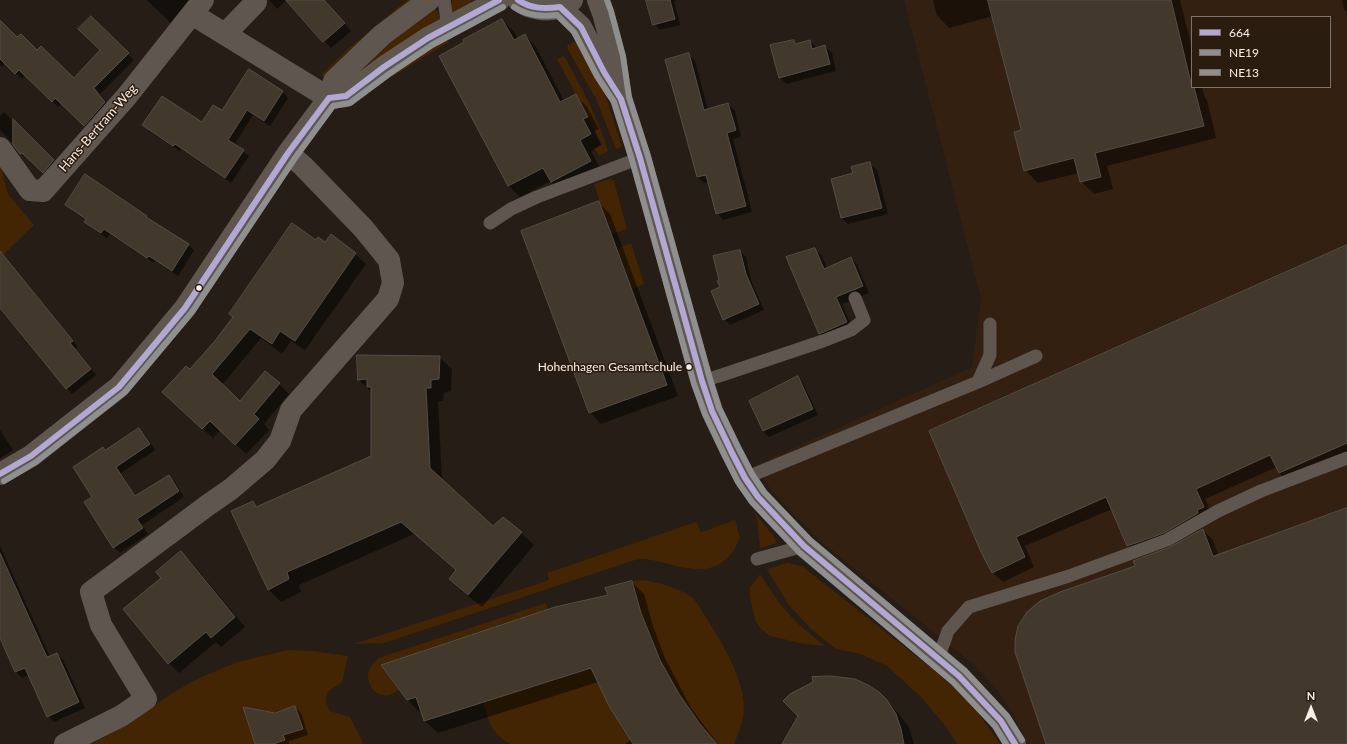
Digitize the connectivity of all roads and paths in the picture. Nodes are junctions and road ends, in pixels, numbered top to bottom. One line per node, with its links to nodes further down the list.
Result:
1 (254, 0): 10 (street)
2 (429, 0): 11 (street)
3 (444, 0): 9 (lane)
4 (499, 0): 9 (street)
5 (518, 0): 7 (street)
6 (598, 0): 12 (street)
7 (566, 3): 12 (street)
8 (198, 7): 10 (street, Hans-Bertram-Weg); 13 (street, Hans-Bertram-Weg)
9 (448, 27): 11 (street)
10 (225, 34): 11 (street, Hans-Bertram-Weg)
11 (329, 98): 14 (street)
12 (621, 99): 15 (street)
13 (0, 148)
14 (288, 153): 23 (street); 28 (street)
15 (640, 158): 16 (lane); 20 (street)
16 (490, 223)
17 (855, 298): 20 (lane)
18 (990, 324): 21 (lane)
19 (1036, 356): 21 (lane)
20 (702, 381): 24 (street)
21 (978, 382): 24 (lane)
22 (1347, 458): 27 (lane)
23 (0, 474)
24 (745, 478): 25 (street)
25 (804, 546): 26 (lane); 27 (street)
26 (757, 559)
27 (938, 659): 29 (street)
28 (65, 744)
29 (1015, 744)

